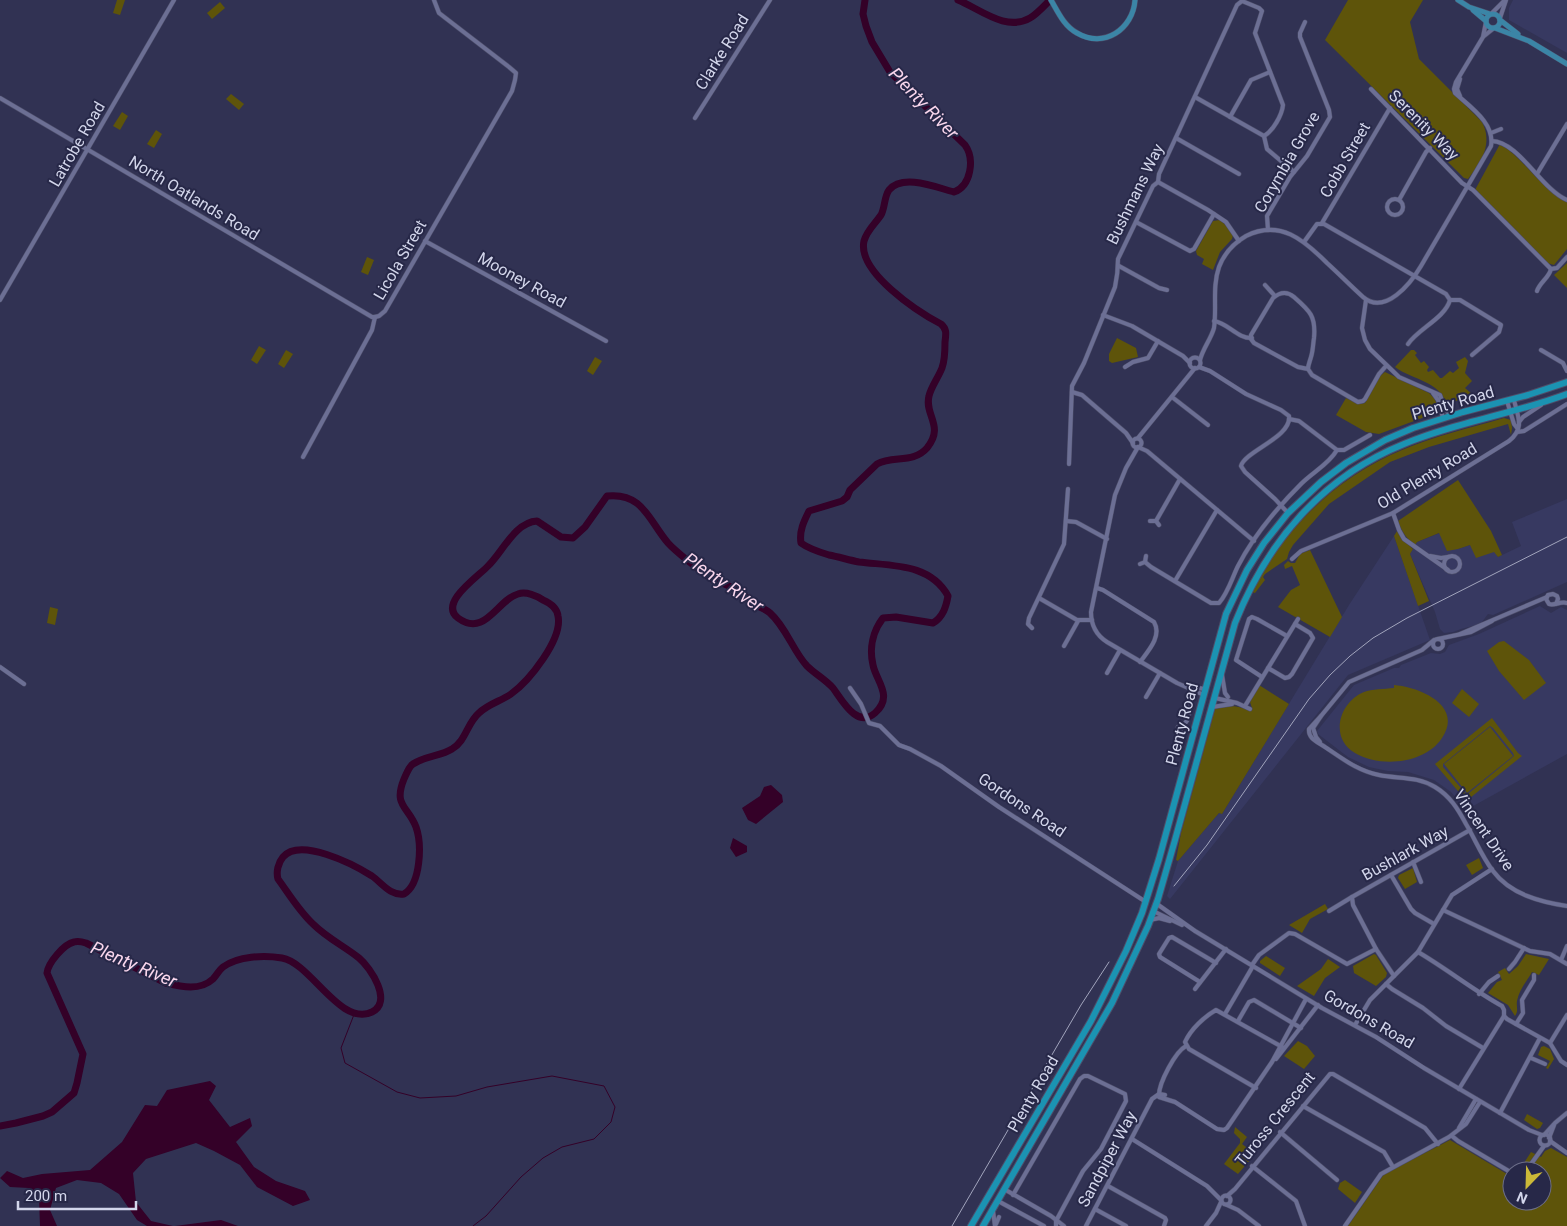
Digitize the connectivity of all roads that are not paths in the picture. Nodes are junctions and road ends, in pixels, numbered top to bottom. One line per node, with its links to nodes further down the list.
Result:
1 (174, 0): 32 (street, Latrobe Road)
2 (434, 0): 44 (street, Licola Street)
3 (770, 0): 24 (street, Clarke Road)
4 (1051, 0): 5 (main road)
5 (1135, 0)
6 (1458, 0): 9 (main road)
7 (1505, 0): 10 (street); 11 (street)
8 (1242, 1): 18 (street); 20 (street, Bushmans Way)
9 (1469, 7): 10 (main road); 12 (main road)
10 (1491, 14): 11 (main road); 12 (main road)
11 (1500, 19): 14 (main road); 16 (main road)
12 (1486, 21): 14 (main road); 15 (street)
13 (1305, 22): 33 (street, Corymbia Grove)
14 (1495, 28): 15 (street); 16 (main road)
15 (1483, 37): 27 (street)
16 (1529, 41): 17 (main road)
17 (1567, 64)
18 (1270, 72): 23 (street); 28 (street)
19 (1371, 89): 22 (street, Serenity Way)
20 (1195, 97): 23 (street); 29 (street, Bushmans Way)
21 (0, 98): 32 (street, North Oatlands Road)
22 (1391, 109): 31 (street, Serenity Way); 42 (street, Cobb Street)
23 (1230, 117): 28 (street)
24 (695, 118)
25 (1567, 124): 35 (street)
26 (1500, 129): 27 (street)
27 (1491, 133): 30 (street)
28 (1264, 136): 33 (street)
29 (1176, 138): 34 (street); 36 (street, Bushmans Way)
30 (1491, 142): 35 (street); 37 (street)
31 (1431, 149): 37 (street, Serenity Way); 38 (street)
32 (89, 150): 55 (street, Latrobe Road); 59 (street, North Oatlands Road)
33 (1294, 172): 43 (street, Corymbia Grove)
34 (1239, 174)
35 (1538, 174): 39 (street)
36 (1158, 182): 40 (street); 41 (street, Bushmans Way)
37 (1468, 186): 49 (street, Serenity Way); 50 (street)
38 (1399, 200): 38 (street)
39 (1567, 200)
40 (1214, 214): 41 (street); 45 (street)
41 (1136, 222): 48 (street, Bushmans Way)
42 (1323, 223): 46 (street); 50 (street)
43 (1268, 230): 45 (street); 46 (street)
44 (425, 241): 59 (street, Licola Street); 62 (street, Mooney Road)
45 (1239, 241): 60 (street)
46 (1305, 242): 56 (street)
47 (1567, 257): 49 (street)
48 (1119, 266): 52 (street); 58 (street, Bushmans Way)
49 (1551, 268): 53 (street)
50 (1415, 276): 56 (street); 57 (street)
51 (1265, 284): 54 (street)
52 (1167, 290)
53 (1537, 291)
54 (1275, 296): 61 (street); 74 (street)
55 (0, 300)
56 (1367, 300): 72 (street)
57 (1450, 300): 64 (street); 67 (street)
58 (1103, 315): 63 (street); 79 (street, Bushmans Way)
59 (375, 317): 102 (street, Licola Street)
60 (1214, 322): 61 (street); 65 (street)
61 (1252, 337): 74 (street)
62 (606, 341)
63 (1158, 341): 68 (street); 73 (street)
64 (1408, 344)
65 (1203, 350): 69 (street); 71 (street)
66 (1541, 350): 75 (street)
67 (1472, 355)
68 (1183, 356): 69 (street); 70 (street)
69 (1194, 357): 70 (street); 71 (street)
70 (1190, 364): 71 (street); 76 (street)
71 (1199, 364): 76 (street); 87 (street)
72 (1386, 366): 74 (street); 78 (street)
73 (1125, 367)
74 (1308, 369)
75 (1567, 371)
76 (1188, 377): 81 (street)
77 (1567, 382): 82 (highway, Plenty Road)
78 (1431, 391): 86 (street); 88 (street)
79 (1072, 392): 94 (street); 104 (street, Bushmans Way)
80 (1567, 394): 83 (highway, Plenty Road)
81 (1172, 397): 90 (street); 92 (street)
82 (1510, 400): 85 (street); 86 (highway, Plenty Road)
83 (1546, 401): 85 (highway, Plenty Road); 89 (street)
84 (1567, 404): 93 (street, Old Plenty Road)
85 (1514, 411): 89 (street); 91 (highway, Plenty Road); 93 (street)
86 (1451, 416): 88 (highway, Plenty Road)
87 (1289, 419): 100 (street); 107 (street)
88 (1443, 419): 91 (highway); 109 (highway, Plenty Road)
89 (1519, 422): 93 (street)
90 (1208, 425)
91 (1460, 426): 151 (highway, Plenty Road)
92 (1144, 431): 96 (street); 97 (street)
93 (1518, 431): 110 (street, Old Plenty Road)
94 (1126, 433): 96 (street); 98 (street)
95 (1370, 435): 100 (street)
96 (1137, 438): 97 (street); 98 (street)
97 (1142, 442): 99 (street); 101 (street)
98 (1133, 443): 99 (street); 103 (street)
99 (1138, 447): 101 (street); 103 (street)
100 (1337, 450): 107 (street)
101 (1147, 451): 105 (street)
102 (303, 457)
103 (1130, 458): 115 (street)
104 (1069, 464)
105 (1180, 480): 108 (street); 113 (street)
106 (1068, 489): 111 (street)
107 (1282, 505): 109 (street); 116 (street)
108 (1217, 510): 116 (street); 124 (street)
109 (1290, 511): 158 (highway, Plenty Road)
110 (1393, 514): 117 (street); 120 (street, Old Plenty Road)
111 (1066, 520): 115 (street); 128 (street)
112 (1150, 521): 113 (street)
113 (1156, 521): 114 (street)
114 (1159, 525)
115 (1107, 540): 125 (street)
116 (1254, 541): 124 (street)
117 (1428, 555): 119 (street); 123 (street)
118 (1146, 556): 121 (street)
119 (1449, 556): 123 (street); 123 (street)
120 (1292, 559)
121 (1145, 562): 122 (street); 124 (street)
122 (1140, 564)
123 (1448, 570)
124 (1175, 582)
125 (1097, 589): 134 (street); 148 (street)
126 (1556, 595): 127 (street); 130 (street); 132 (street)
127 (1547, 597): 129 (street); 131 (street)
128 (1039, 598): 136 (street); 138 (street)
129 (1533, 602): 131 (street); 133 (street)
130 (1567, 603): 132 (street)
131 (1548, 604): 132 (street)
132 (1556, 604)
133 (1498, 618): 139 (street); 139 (street)
134 (1091, 619): 136 (street); 146 (street)
135 (1298, 620): 137 (street)
136 (1079, 621): 143 (street)
137 (1295, 624): 140 (street); 150 (street)
138 (1032, 628)
139 (1461, 633): 141 (street)
140 (1287, 636): 150 (street); 154 (street)
141 (1454, 636): 142 (street); 144 (street)
142 (1436, 640): 144 (street); 145 (street); 147 (street)
143 (1064, 646)
144 (1443, 646): 145 (street)
145 (1437, 649): 147 (street)
146 (1120, 650): 148 (street); 152 (street)
147 (1422, 650): 167 (street, Vincent Drive)
148 (1141, 662): 153 (street)
149 (0, 667): 155 (street)
150 (1268, 668): 154 (street)
151 (1222, 670): 159 (highway, Plenty Road); 161 (street)
152 (1107, 673)
153 (1160, 673): 157 (street); 160 (street)
154 (1262, 677): 163 (street)
155 (24, 684)
156 (850, 688): 173 (street, Gordons Road)
157 (1194, 689): 158 (street); 166 (street, Plenty Road)
158 (1204, 692): 159 (highway); 173 (highway, Plenty Road)
159 (1215, 695): 161 (street); 162 (street); 164 (highway, Plenty Road)
160 (1146, 697)
161 (1228, 697): 162 (street)
162 (1235, 703): 163 (street); 164 (street)
163 (1244, 706): 165 (street)
164 (1212, 708): 175 (highway, Plenty Road)
165 (1250, 709)
166 (1182, 729)
167 (1470, 830): 168 (street, Bushlark Way); 169 (street, Vincent Drive)
168 (1413, 862): 170 (street, Bushlark Way); 171 (street)
169 (1492, 869): 174 (street, Vincent Drive); 176 (street)
170 (1391, 875): 172 (street, Bushlark Way); 179 (street)
171 (1421, 882)
172 (1352, 898): 177 (street, Bushlark Way); 184 (street)
173 (1146, 902): 175 (highway, Gordons Road); 243 (highway, Plenty Road)
174 (1567, 906)
175 (1155, 907): 178 (highway, Plenty Road); 180 (street, Gordons Road); 180 (street, Gordons Road)
176 (1443, 910): 179 (street); 182 (street)
177 (1329, 911)
178 (1150, 920): 180 (street); 245 (highway, Plenty Road)
179 (1434, 924): 185 (street)
180 (1193, 930): 183 (street, Gordons Road)
181 (1567, 946): 186 (street)
182 (1524, 948): 186 (street); 190 (street)
183 (1226, 949): 187 (street); 189 (street, Gordons Road)
184 (1376, 949): 189 (street); 192 (street)
185 (1418, 952): 192 (street); 197 (street)
186 (1561, 960): 188 (street)
187 (1216, 963): 194 (street); 194 (street)
188 (1567, 964)
189 (1252, 966): 198 (street, Gordons Road); 200 (street)
190 (1509, 969)
191 (1534, 975): 205 (street)
192 (1394, 976): 195 (street)
193 (1498, 976): 197 (street)
194 (1200, 982): 196 (street)
195 (1386, 984): 206 (street); 212 (street)
196 (1195, 989)
197 (1479, 994): 202 (street)
198 (1306, 999): 199 (street, Gordons Road); 204 (street)
199 (1318, 1006): 206 (street, Gordons Road); 207 (street)
200 (1225, 1014): 203 (street); 210 (street, Sandpiper Way)
201 (1567, 1015): 209 (street)
202 (1504, 1016): 205 (street); 212 (street)
203 (1238, 1021): 204 (street); 211 (street)
204 (1292, 1022): 207 (street); 211 (street)
205 (1516, 1024): 208 (street)
206 (1355, 1025): 217 (street, Gordons Road)
207 (1302, 1028): 211 (street)
208 (1540, 1038): 209 (street); 213 (street)
209 (1550, 1043): 215 (street)
210 (1186, 1046): 216 (street); 218 (street, Sandpiper Way)
211 (1282, 1047): 216 (street)
212 (1483, 1048): 217 (street)
213 (1531, 1058): 214 (street); 222 (street)
214 (1545, 1064)
215 (1567, 1065)
216 (1256, 1088): 218 (street)
217 (1459, 1089): 219 (street, Gordons Road)
218 (1159, 1095): 231 (street, Sandpiper Way)
219 (1476, 1099): 220 (street, Gordons Road); 225 (street)
220 (1480, 1102): 222 (street, Gordons Road); 225 (street)
221 (1303, 1106): 227 (street, Tuross Crescent); 233 (street, Tuross Crescent); 240 (street)
222 (1500, 1113): 226 (street, Gordons Road)
223 (1567, 1113): 224 (street)
224 (1555, 1123): 228 (street); 230 (street)
225 (1458, 1130): 229 (street)
226 (1529, 1130): 228 (street, Gordons Road); 232 (street, Gordons Road)
227 (1280, 1132): 239 (street, Tuross Crescent); 242 (street)
228 (1543, 1135): 230 (street, Gordons Road); 232 (street)
229 (1452, 1136): 233 (street); 241 (street)
230 (1550, 1139): 234 (street); 235 (street)
231 (1132, 1140): 244 (street, Sandpiper Way); 249 (street)
232 (1539, 1141): 234 (street, Gordons Road); 236 (street)
233 (1438, 1144): 240 (street)
234 (1546, 1145): 235 (street); 236 (street)
235 (1562, 1151): 237 (street)
236 (1537, 1154): 238 (street)
237 (1567, 1154)
238 (1532, 1161)
239 (1252, 1166): 249 (street, Tuross Crescent); 265 (street)
240 (1392, 1166): 266 (street)
241 (1502, 1167)
242 (1337, 1180)
243 (996, 1184): 245 (highway); 247 (highway, Plenty Road)
244 (1108, 1186): 251 (street, Sandpiper Way); 262 (street)
245 (1004, 1189): 246 (street); 248 (highway, Plenty Road)
246 (1013, 1194): 253 (street); 253 (street, Plenty Road)
247 (989, 1195): 248 (highway); 254 (highway, Plenty Road)
248 (997, 1200): 250 (highway, Plenty Road); 257 (street)
249 (1226, 1200): 263 (street, Tuross Crescent); 264 (street)
250 (993, 1209): 255 (highway, Plenty Road); 256 (street)
251 (1095, 1209): 260 (street, Sandpiper Way); 261 (street)
252 (999, 1217): 256 (street)
253 (1057, 1220): 258 (street); 259 (street)
254 (971, 1226)
255 (983, 1226)
256 (995, 1226)
257 (1044, 1226)
258 (1056, 1226)
259 (1064, 1226)
260 (1085, 1226)
261 (1126, 1226)
262 (1164, 1226)
263 (1206, 1226)
264 (1259, 1226)
265 (1305, 1226)
266 (1345, 1226)

